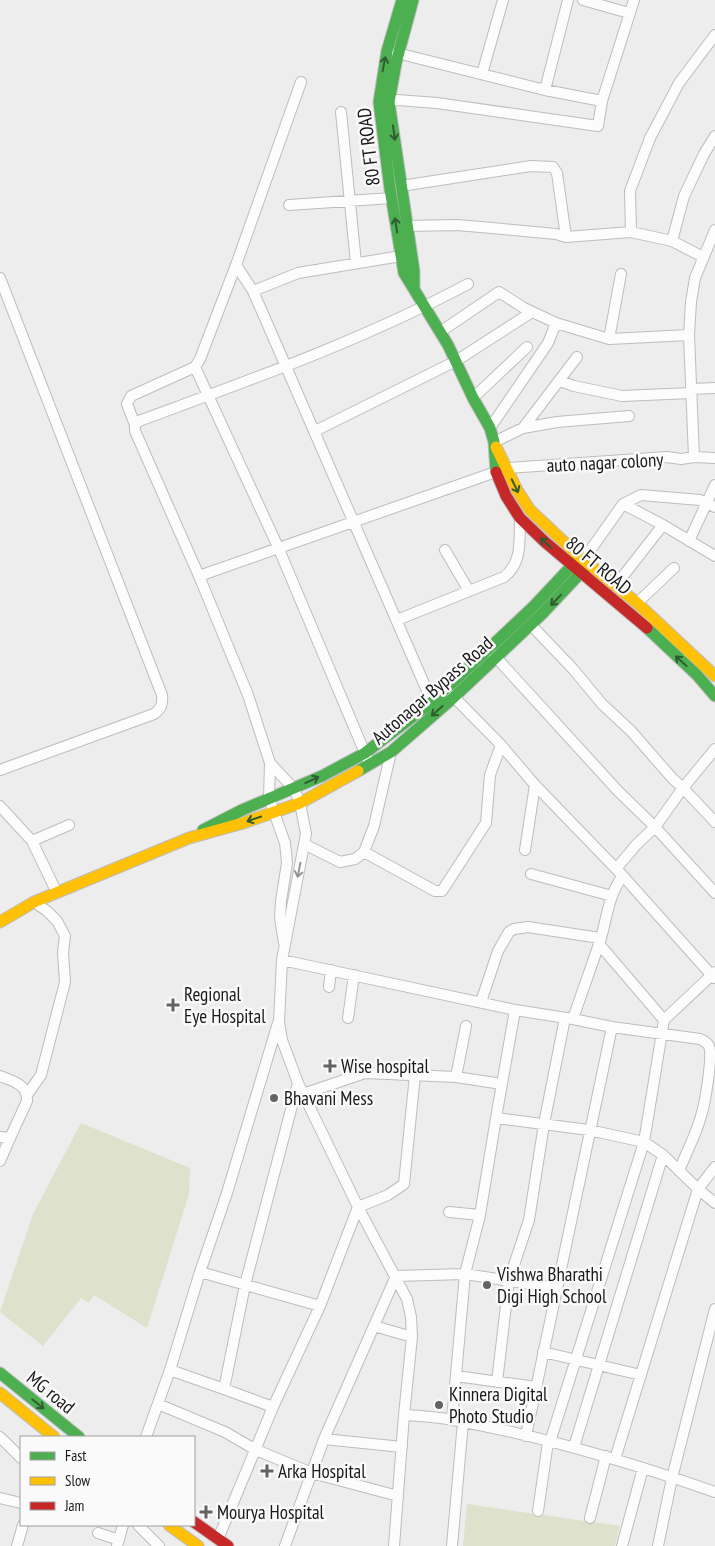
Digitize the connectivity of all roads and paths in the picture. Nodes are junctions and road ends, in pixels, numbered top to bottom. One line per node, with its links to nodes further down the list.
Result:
1 (402, 0): 18 (main road, 80 FT ROAD, one-way to 1)
2 (413, 0): 9 (main road, 80 FT ROAD)
3 (504, 0): 10 (street)
4 (568, 0): 12 (street)
5 (583, 0): 7 (street)
6 (634, 0): 7 (street)
7 (629, 13): 13 (street)
8 (715, 35): 22 (street)
9 (396, 53): 10 (street); 14 (main road, 80 FT ROAD)
10 (482, 74): 12 (street)
11 (301, 82): 29 (street)
12 (545, 90): 13 (street)
13 (602, 101): 14 (street)
14 (389, 102): 17 (main road, 80 FT ROAD, one-way to 17)
15 (341, 112): 19 (street)
16 (715, 136): 25 (street)
17 (401, 186): 21 (main road, 80 FT ROAD); 24 (street)
18 (392, 198): 19 (street); 26 (main road, 80 FT ROAD, one-way to 18)
19 (350, 201): 20 (street); 28 (street)
20 (289, 205)
21 (406, 226): 24 (street); 33 (main road, 80 FT ROAD)
22 (631, 232): 24 (street); 25 (street)
23 (714, 232): 27 (street)
24 (566, 238)
25 (672, 241): 27 (street)
26 (401, 256): 28 (street); 33 (main road, 80 FT ROAD)
27 (703, 257): 39 (street)
28 (356, 263): 34 (street)
29 (236, 265): 34 (street); 44 (street)
30 (621, 274): 40 (street)
31 (0, 278): 92 (street)
32 (468, 284): 35 (street)
33 (414, 288): 35 (main road, 80 FT ROAD)
34 (253, 291): 45 (street)
35 (424, 307): 38 (main road, 80 FT ROAD); 45 (street)
36 (532, 312): 37 (street); 38 (street); 43 (street)
37 (556, 324): 40 (street); 53 (street)
38 (440, 332): 43 (main road, 80 FT ROAD)
39 (690, 335): 40 (street); 48 (street)
40 (609, 339)
41 (527, 348): 50 (street)
42 (577, 358): 46 (street)
43 (456, 361): 50 (main road, 80 FT ROAD); 55 (street)
44 (195, 367): 49 (street); 52 (street)
45 (286, 367): 49 (street); 55 (street)
46 (560, 381): 48 (street); 54 (street)
47 (715, 388): 48 (street)
48 (691, 391): 57 (street)
49 (207, 396): 52 (street); 68 (street)
50 (473, 398): 53 (main road, 80 FT ROAD)
51 (629, 416): 54 (street)
52 (135, 425): 73 (street)
53 (490, 428): 56 (main road, 80 FT ROAD)
54 (523, 428): 56 (street)
55 (315, 431): 65 (street)
56 (494, 442): 59 (main road, 80 FT ROAD); 60 (main road, 80 FT ROAD)
57 (694, 458): 58 (street, auto nagar colony); 59 (street, auto nagar colony)
58 (715, 458)
59 (507, 468): 60 (street, auto nagar colony); 71 (main road, 80 FT ROAD, one-way to 71)
60 (496, 472): 64 (main road, 80 FT ROAD); 65 (street, auto nagar colony)
61 (715, 485): 63 (street)
62 (623, 504): 63 (street); 66 (street); 71 (street)
63 (711, 505): 67 (street)
64 (520, 518): 71 (main road, 80 FT ROAD, one-way to 64); 75 (street)
65 (354, 522): 68 (street, auto nagar colony); 77 (street)
66 (663, 525): 67 (street); 74 (street)
67 (689, 541): 70 (street)
68 (278, 547): 73 (street, auto nagar colony); 89 (street)
69 (445, 550): 75 (street)
70 (715, 556)
71 (581, 565): 74 (main road, 80 FT ROAD); 78 (main road, Autonagar Bypass Road, one-way to 78); 79 (main road, Autonagar Bypass Road); 83 (main road, 80 FT ROAD, one-way to 71)
72 (674, 568): 76 (street)
73 (198, 576): 90 (street)
74 (616, 585): 76 (main road, 80 FT ROAD)
75 (469, 591): 77 (street)
76 (637, 603): 81 (main road, 80 FT ROAD)
77 (397, 620): 85 (street)
78 (531, 625): 80 (main road, Autonagar Bypass Road); 94 (street)
79 (488, 649): 80 (street); 82 (main road, Autonagar Bypass Road)
80 (496, 658): 84 (main road, Autonagar Bypass Road); 102 (street)
81 (715, 676)
82 (446, 688): 84 (street); 85 (main road, Autonagar Bypass Road)
83 (715, 696)
84 (453, 698): 86 (street); 88 (main road, Autonagar Bypass Road, one-way to 88)
85 (432, 702): 89 (main road, Autonagar Bypass Road)
86 (501, 745): 93 (street); 107 (street)
87 (715, 749): 94 (street)
88 (390, 752): 91 (main road, Autonagar Bypass Road); 107 (street)
89 (365, 753): 91 (street); 95 (main road, Autonagar Bypass Road, one-way to 89)
90 (270, 763): 95 (street); 96 (street)
91 (370, 765): 97 (main road, Autonagar Bypass Road)
92 (0, 770)
93 (535, 785): 106 (street); 108 (street)
94 (684, 788): 100 (street); 102 (street)
95 (294, 789): 96 (main road, Autonagar Bypass Road); 97 (street)
96 (269, 798): 99 (street); 103 (main road, Autonagar Bypass Road)
97 (300, 803): 99 (main road, Autonagar Bypass Road); 105 (street)
98 (0, 806): 104 (street)
99 (274, 812): 103 (main road, Autonagar Bypass Road, one-way to 103); 116 (street)
100 (715, 822)
101 (68, 825): 104 (street)
102 (655, 827): 108 (street); 111 (street)
103 (189, 838): 110 (main road, Autonagar Bypass Road)
104 (32, 841): 110 (street)
105 (304, 844): 107 (street); 116 (street, one-way to 116)
106 (525, 850)
107 (364, 852)
108 (619, 872): 112 (street); 120 (street)
109 (531, 874): 112 (street)
110 (57, 893): 113 (main road, Autonagar Bypass Road)
111 (715, 893)
112 (612, 896): 115 (street)
113 (34, 902): 114 (main road, Autonagar Bypass Road); 136 (street)
114 (0, 922)
115 (599, 941): 122 (street); 125 (street); 126 (street)
116 (284, 944): 117 (street)
117 (282, 960): 118 (street); 127 (street)
118 (331, 970): 119 (street); 121 (street)
119 (354, 975): 122 (street); 124 (street)
120 (714, 975): 126 (street)
121 (329, 987)
122 (481, 1002): 123 (street)
123 (515, 1010): 125 (street); 135 (street)
124 (348, 1018)
125 (569, 1018): 129 (street); 139 (street)
126 (664, 1020): 130 (street)
127 (279, 1022): 134 (street); 152 (street)
128 (466, 1026): 133 (street)
129 (612, 1027): 130 (street); 140 (street)
130 (662, 1033): 142 (street); 146 (street)
131 (415, 1074): 133 (street); 137 (street); 149 (street)
132 (0, 1076): 136 (street)
133 (456, 1077): 135 (street)
134 (298, 1083): 137 (street); 156 (street)
135 (502, 1084): 138 (street)
136 (27, 1094): 141 (street)
137 (303, 1094): 149 (street)
138 (496, 1118): 139 (street); 151 (street)
139 (544, 1124): 140 (street); 155 (street)
140 (589, 1130): 142 (street); 157 (street)
141 (5, 1137): 144 (street)
142 (644, 1142): 143 (street); 164 (street)
143 (663, 1155): 146 (street); 165 (street)
144 (0, 1160)
145 (715, 1167): 147 (street)
146 (679, 1171): 147 (street)
147 (698, 1189): 148 (street); 168 (street)
148 (715, 1202)
149 (358, 1207): 154 (street); 158 (street)
150 (449, 1212): 151 (street)
151 (480, 1215): 153 (street)
152 (200, 1272): 156 (street); 166 (street)
153 (464, 1274): 154 (street); 155 (street); 169 (street)
154 (396, 1276): 160 (street); 161 (street)
155 (509, 1280): 157 (street); 170 (street)
156 (244, 1285): 158 (street); 172 (street)
157 (556, 1288): 163 (street)
158 (320, 1306): 175 (street)
159 (715, 1309): 162 (street)
160 (374, 1326): 161 (street); 186 (street)
161 (412, 1337): 176 (street)
162 (711, 1342): 195 (street)
163 (543, 1352): 164 (street); 171 (street)
164 (576, 1358): 165 (street); 187 (street)
165 (599, 1364): 168 (street); 189 (street)
166 (170, 1370): 172 (street); 174 (street)
167 (0, 1373): 179 (main road, MG road, one-way to 179)
168 (641, 1375): 192 (street)
169 (456, 1376): 170 (street); 177 (street)
170 (497, 1382): 171 (street)
171 (536, 1388): 184 (street)
172 (224, 1389): 175 (street)
173 (0, 1393): 180 (main road, MG road)
174 (158, 1404): 183 (street); 190 (street)
175 (273, 1407): 190 (street)
176 (404, 1415): 177 (street); 188 (street)
177 (452, 1420): 178 (street)
178 (463, 1422): 184 (street); 216 (street)
179 (65, 1426): 181 (street); 182 (main road, MG road)
180 (53, 1436)
181 (60, 1436)
182 (78, 1436)
183 (146, 1436)
184 (526, 1436): 187 (street)
185 (0, 1437): 191 (street)
186 (324, 1439): 188 (street); 194 (street)
187 (549, 1442): 189 (street); 200 (street)
188 (402, 1447): 197 (street)
189 (574, 1447): 192 (street)
190 (256, 1450): 194 (street); 208 (street)
191 (20, 1457)
192 (611, 1458): 193 (street); 201 (street)
193 (643, 1468): 195 (street); 217 (street)
194 (312, 1473): 197 (street); 214 (street)
195 (672, 1478): 196 (street); 218 (street)
196 (714, 1489)
197 (398, 1496): 215 (street)
198 (0, 1498): 199 (street)
199 (20, 1503)
200 (538, 1511)
201 (590, 1518)
202 (195, 1523): 208 (main road)
203 (23, 1526): 210 (street)
204 (123, 1526): 209 (street)
205 (139, 1526): 211 (street)
206 (170, 1526): 212 (main road)
207 (98, 1533): 209 (street)
208 (218, 1539): 213 (main road)
209 (118, 1543)
210 (17, 1546)
211 (159, 1546)
212 (198, 1546)
213 (228, 1546)
214 (285, 1546)
215 (394, 1546)
216 (452, 1546)
217 (622, 1546)
218 (658, 1546)

